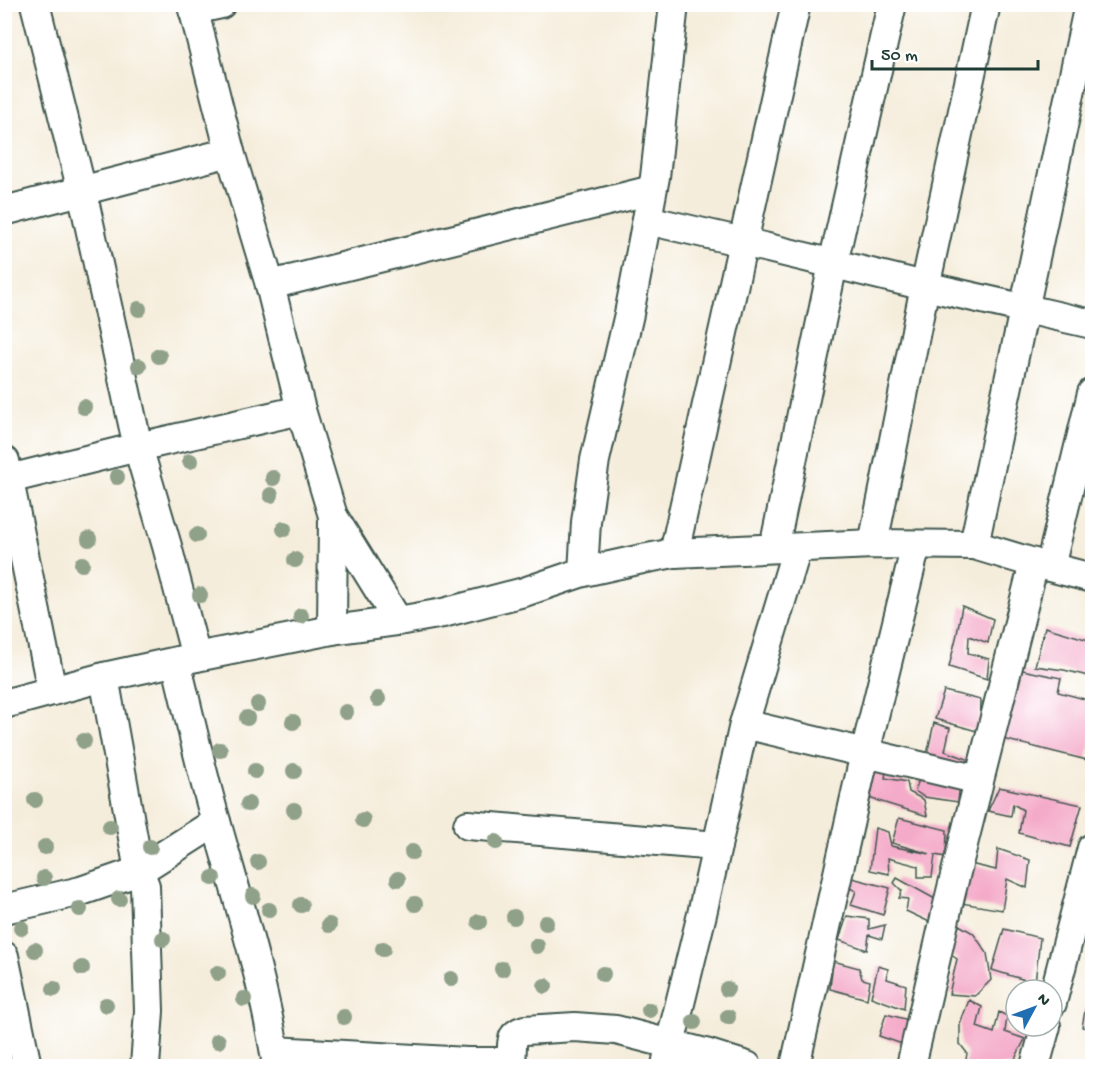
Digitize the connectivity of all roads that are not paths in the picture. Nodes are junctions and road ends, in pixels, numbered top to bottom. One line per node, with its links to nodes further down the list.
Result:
1 (35, 4): 11 (street)
2 (221, 4): 8 (street)
3 (674, 4): 10 (street)
4 (796, 4): 14 (street)
5 (892, 4): 15 (street)
6 (986, 4): 17 (street)
7 (1089, 4): 18 (street)
8 (192, 8): 9 (street)
9 (230, 152): 11 (street); 16 (street)
10 (652, 190): 13 (street); 16 (street)
11 (82, 191): 12 (street); 22 (street)
12 (4, 211)
13 (646, 220): 14 (street); 31 (street)
14 (743, 242): 15 (street); 29 (street)
15 (833, 264): 17 (street); 28 (street)
16 (270, 285): 21 (street)
17 (925, 286): 18 (street); 25 (street)
18 (1025, 308): 19 (street); 27 (street)
19 (1092, 324)
20 (1092, 393): 30 (street)
21 (301, 410): 22 (street); 24 (street)
22 (138, 447): 23 (street); 35 (street)
23 (8, 483): 37 (street)
24 (333, 516): 33 (street); 34 (street)
25 (873, 544): 26 (street); 28 (street)
26 (916, 545): 27 (street); 40 (street)
27 (974, 545): 30 (street)
28 (785, 548): 29 (street); 39 (street)
29 (674, 554): 31 (street)
30 (1042, 565): 32 (street); 41 (street)
31 (583, 572): 33 (street)
32 (1092, 578)
33 (398, 621): 34 (street)
34 (332, 630): 35 (street)
35 (186, 660): 36 (street); 42 (street)
36 (104, 677): 37 (street); 46 (street)
37 (52, 691): 38 (street)
38 (4, 704)
39 (744, 724): 40 (street); 44 (street)
40 (865, 753): 41 (street); 56 (street)
41 (979, 780): 57 (street)
42 (216, 822): 46 (street); 52 (street)
43 (468, 825): 44 (street)
44 (717, 846): 51 (street)
45 (1092, 849): 49 (street)
46 (139, 871): 47 (street); 54 (street)
47 (4, 909)
48 (4, 956): 53 (street)
49 (1058, 978)
50 (1043, 1038): 58 (street)
51 (668, 1055): 52 (street); 55 (street)
52 (276, 1059)
53 (27, 1066)
54 (145, 1066)
55 (747, 1066)
56 (795, 1066)
57 (911, 1066)
58 (1035, 1066)

